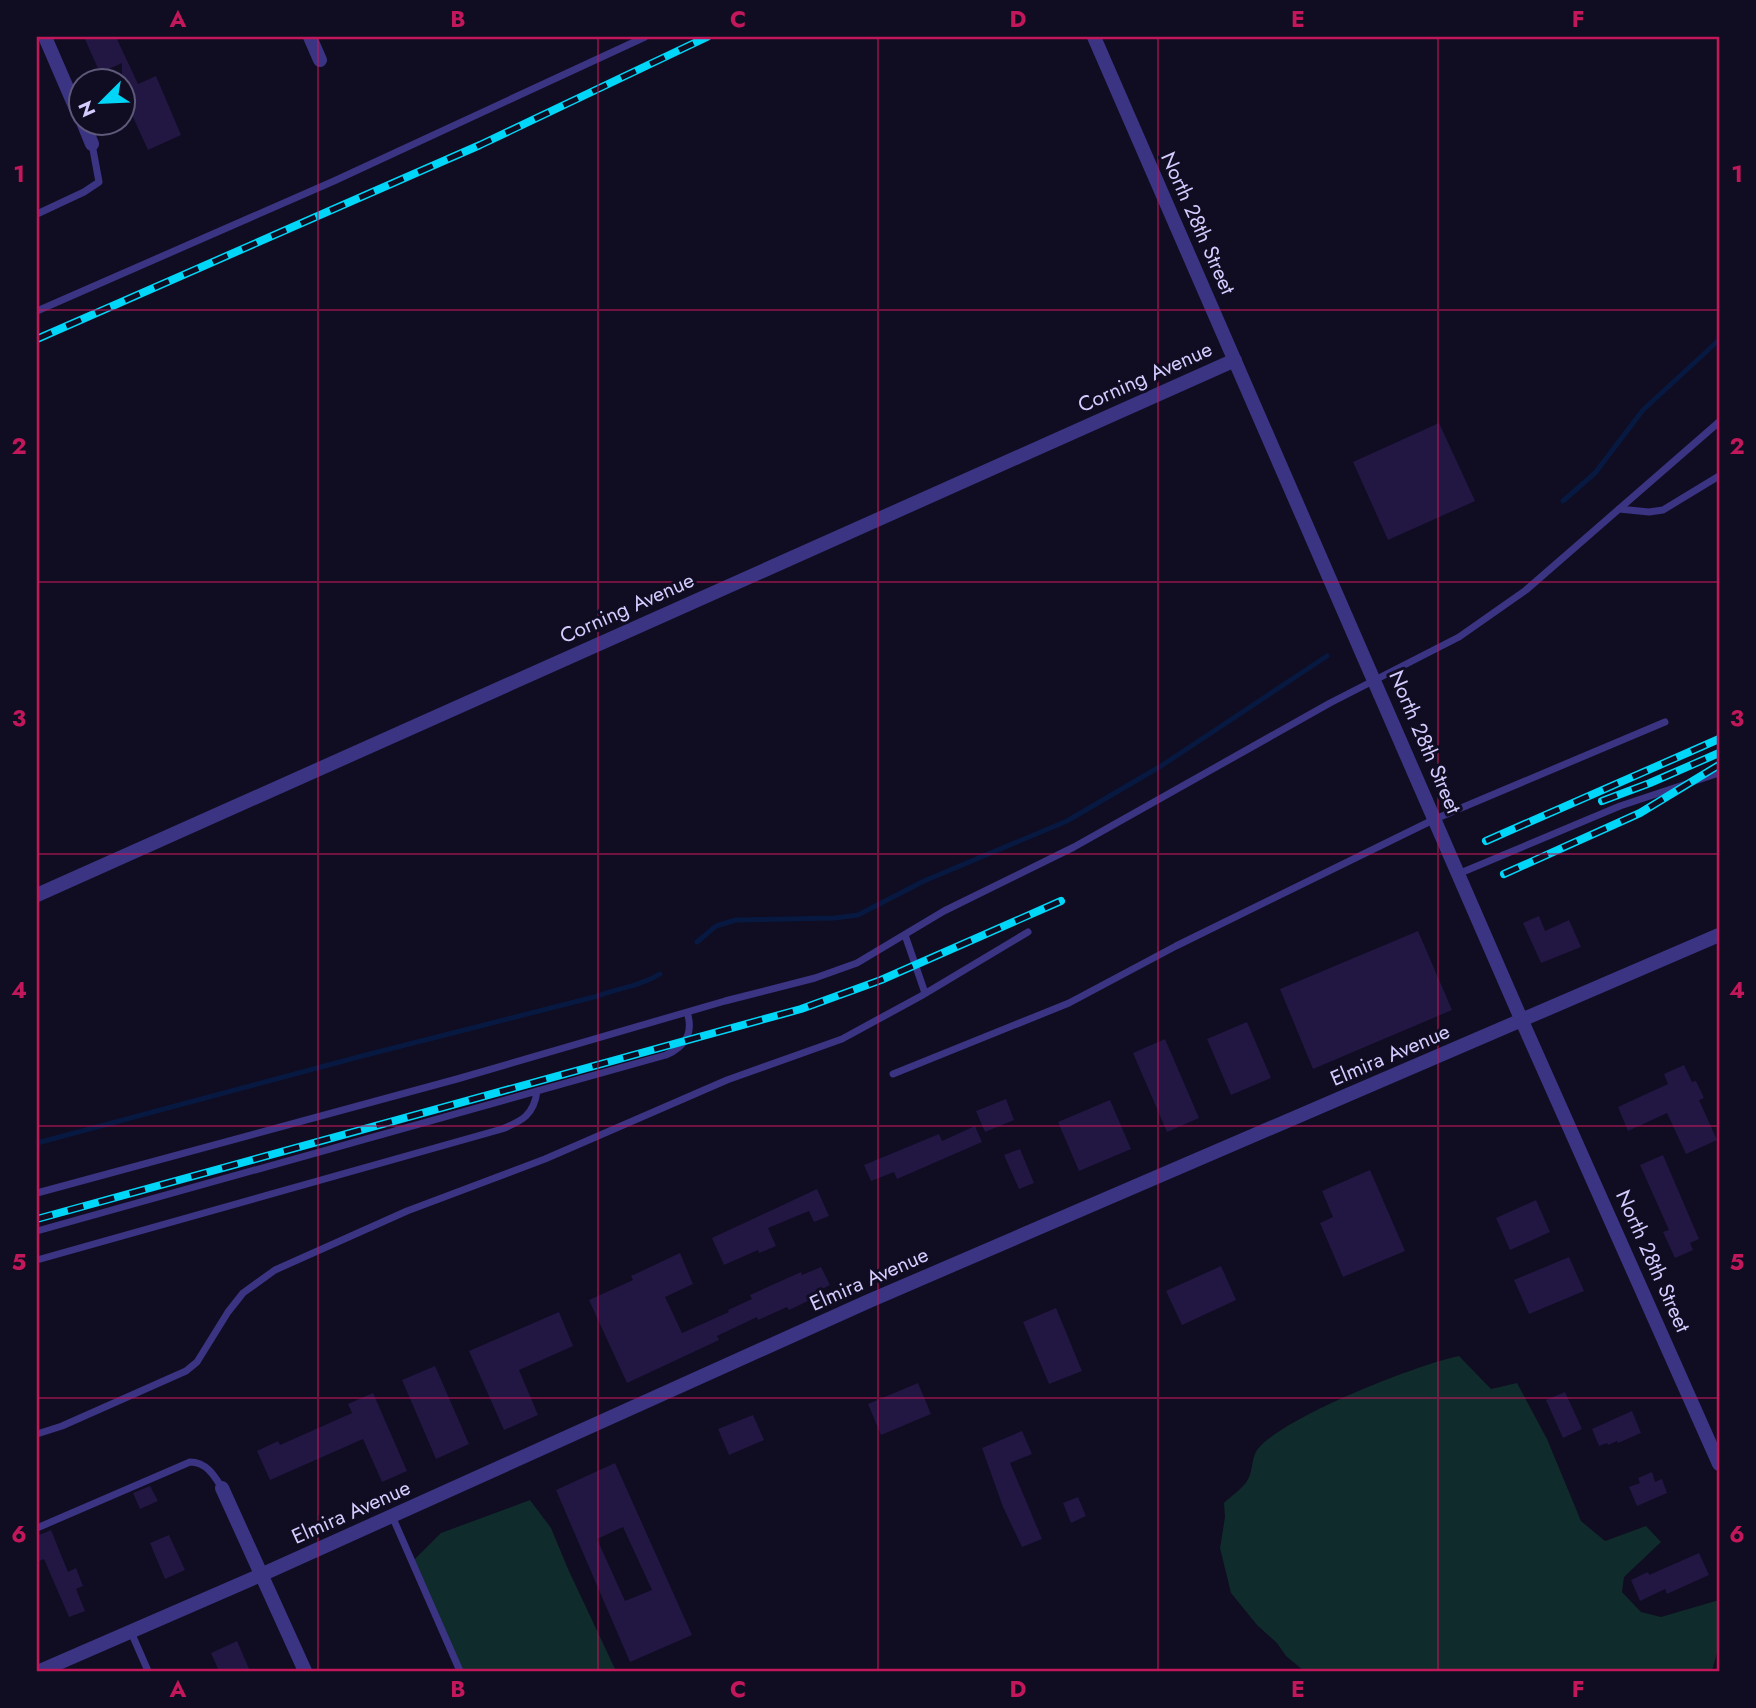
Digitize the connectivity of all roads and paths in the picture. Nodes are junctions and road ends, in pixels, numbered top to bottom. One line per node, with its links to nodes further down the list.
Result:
1 (45, 37): 6 (street)
2 (310, 37): 5 (street)
3 (645, 37): 10 (lane)
4 (1094, 37): 11 (street, North 28th Street)
5 (320, 60)
6 (66, 86)
7 (89, 136): 8 (street)
8 (92, 144): 9 (lane)
9 (37, 214)
10 (37, 311)
11 (1235, 360): 15 (street, North 28th Street); 20 (street, Corning Avenue)
12 (1719, 422): 14 (lane)
13 (1719, 476): 14 (lane)
14 (1619, 509): 15 (lane)
15 (1375, 681): 18 (street, North 28th Street); 22 (lane)
16 (1665, 722): 18 (lane)
17 (1719, 773): 19 (lane)
18 (1435, 819): 19 (street, North 28th Street); 27 (lane)
19 (1458, 874): 26 (street, North 28th Street)
20 (37, 895)
21 (1028, 932): 24 (lane)
22 (905, 935): 24 (lane); 25 (lane)
23 (1719, 935): 26 (street, Elmira Avenue)
24 (925, 993): 32 (lane)
25 (687, 1012): 28 (lane); 29 (lane)
26 (1522, 1021): 33 (street, North 28th Street); 35 (street, Elmira Avenue)
27 (893, 1074)
28 (537, 1091): 30 (lane); 31 (lane)
29 (37, 1193)
30 (37, 1231)
31 (37, 1260)
32 (37, 1434)
33 (1719, 1464)
34 (222, 1488): 36 (lane); 37 (street)
35 (392, 1516): 37 (street, Elmira Avenue); 42 (lane)
36 (37, 1528)
37 (263, 1574): 38 (street, Elmira Avenue); 41 (street)
38 (131, 1632): 39 (street, Elmira Avenue); 40 (lane)
39 (40, 1671)
40 (148, 1671)
41 (305, 1671)
42 (460, 1671)

